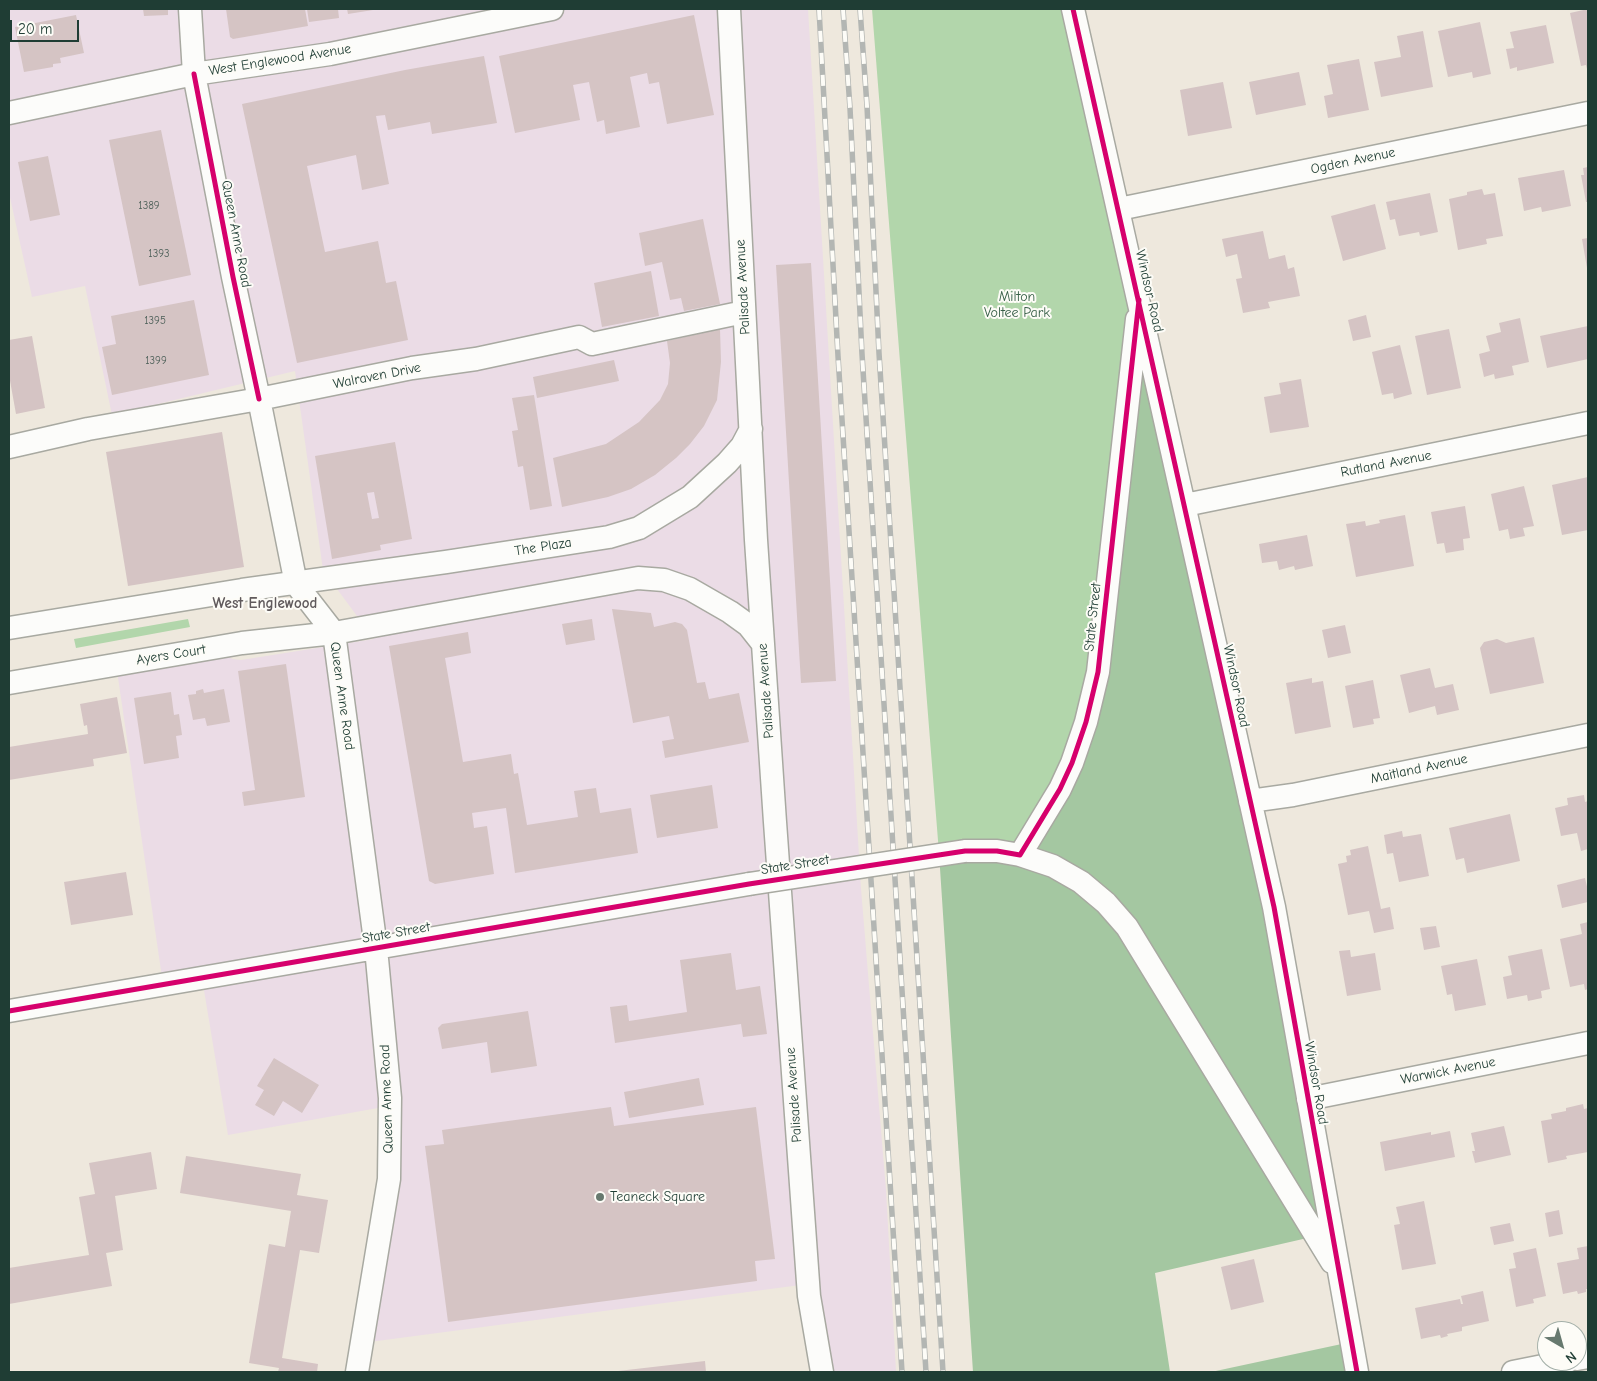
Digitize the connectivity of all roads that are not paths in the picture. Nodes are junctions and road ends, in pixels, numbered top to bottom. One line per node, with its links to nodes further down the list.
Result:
1 (190, 9): 5 (street, Queen Anne Road)
2 (552, 9): 5 (street, West Englewood Avenue)
3 (729, 9): 10 (street, Palisade Avenue)
4 (1073, 9): 8 (street, Windsor Road)
5 (194, 74): 6 (street, West Englewood Avenue); 11 (street, Queen Anne Road)
6 (9, 113)
7 (1588, 113): 8 (street, Ogden Avenue)
8 (1119, 209): 9 (street, Windsor Road)
9 (1140, 300): 15 (street, Windsor Road); 23 (street, State Street)
10 (744, 312): 11 (street, Walraven Drive); 13 (street, Palisade Avenue)
11 (259, 399): 14 (street, Walraven Drive); 16 (street, Queen Anne Road)
12 (1588, 423): 15 (street, Rutland Avenue)
13 (750, 429): 16 (street, The Plaza); 19 (street, Palisade Avenue)
14 (9, 447)
15 (1184, 505): 22 (street, Windsor Road)
16 (296, 584): 17 (street); 18 (street, Queen Anne Road)
17 (9, 628)
18 (334, 633): 19 (street); 20 (street, Ayers Court); 24 (street, Queen Anne Road)
19 (763, 644): 31 (street, Palisade Avenue)
20 (9, 682)
21 (1588, 735): 22 (street, Maitland Avenue)
22 (1250, 800): 27 (street, Windsor Road)
23 (1020, 855): 24 (street, State Street, bridge); 28 (street)
24 (376, 948): 25 (street, State Street); 30 (street, Queen Anne Road)
25 (9, 1011)
26 (1588, 1043): 27 (street, Warwick Avenue)
27 (1308, 1100): 28 (street, Windsor Road)
28 (1339, 1272): 32 (street, Windsor Road)
29 (1537, 1367): 33 (street)
30 (358, 1372)
31 (822, 1372)
32 (1357, 1372)
33 (1513, 1372)

